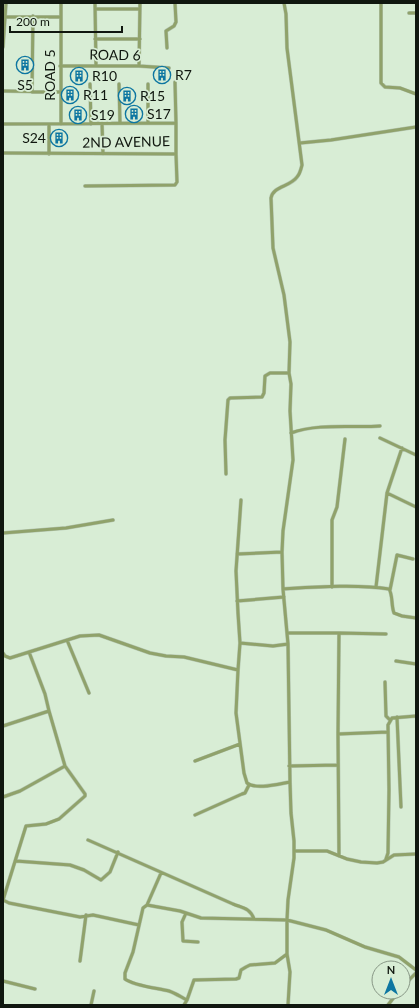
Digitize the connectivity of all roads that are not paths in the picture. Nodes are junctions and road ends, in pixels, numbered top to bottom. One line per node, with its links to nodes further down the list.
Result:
1 (6, 3): 13 (street)
2 (61, 3): 14 (street, ROAD 5)
3 (95, 3): 8 (street)
4 (140, 3): 9 (street)
5 (175, 3): 18 (street)
6 (284, 3): 40 (street)
7 (381, 3): 30 (street)
8 (95, 9): 9 (street); 15 (street)
9 (140, 9): 16 (street)
10 (409, 13): 11 (street)
11 (416, 13)
12 (33, 16): 13 (street); 14 (street); 28 (street)
13 (5, 17): 17 (street)
14 (60, 17): 19 (street, ROAD 5)
15 (96, 39): 16 (street); 20 (street)
16 (140, 39): 21 (street)
17 (3, 47)
18 (167, 48)
19 (60, 66): 20 (street, ROAD 6); 29 (street, ROAD 5)
20 (96, 66): 21 (street, ROAD 6)
21 (140, 66): 22 (street, ROAD 6)
22 (169, 68)
23 (174, 82): 34 (street)
24 (90, 84): 38 (street)
25 (118, 84): 32 (street)
26 (148, 84): 33 (street)
27 (3, 91): 28 (street)
28 (32, 92): 29 (street)
29 (61, 92): 37 (street, ROAD 5)
30 (416, 94)
31 (102, 123): 32 (street, 2ND AVENUE); 38 (street, 2ND AVENUE); 43 (street)
32 (120, 123): 33 (street, 2ND AVENUE)
33 (148, 123): 34 (street, 2ND AVENUE)
34 (176, 123): 44 (street, 2ND AVENUE)
35 (3, 124): 36 (street, 2ND AVENUE)
36 (49, 124): 37 (street, 2ND AVENUE); 42 (street)
37 (61, 124): 38 (street, 2ND AVENUE)
38 (92, 124)
39 (416, 127): 40 (street)
40 (300, 143): 46 (street)
41 (3, 153): 42 (street, 2ND AVENUE)
42 (49, 154): 43 (street, 2ND AVENUE)
43 (103, 154): 44 (street, 2ND AVENUE)
44 (176, 154): 45 (street)
45 (85, 186)
46 (289, 373): 48 (street); 53 (street)
47 (380, 426): 48 (street)
48 (291, 433): 59 (street)
49 (380, 438): 51 (street)
50 (344, 439): 62 (street)
51 (402, 448): 52 (street); 54 (street)
52 (416, 455)
53 (226, 474)
54 (387, 493): 56 (street); 63 (street)
55 (241, 500): 60 (street)
56 (416, 507)
57 (113, 520): 58 (street)
58 (3, 533)
59 (282, 552): 60 (street); 64 (street)
60 (237, 554): 67 (street)
61 (413, 559): 65 (street)
62 (332, 587): 63 (street); 64 (street)
63 (376, 587): 65 (street)
64 (283, 589): 66 (street)
65 (390, 590): 68 (street)
66 (284, 598): 67 (street); 69 (street)
67 (237, 601): 73 (street)
68 (416, 618)
69 (288, 633): 70 (street); 74 (street)
70 (339, 633): 71 (street); 88 (street)
71 (386, 634)
72 (67, 640): 75 (street); 79 (street); 81 (street)
73 (240, 644): 74 (street); 79 (street)
74 (288, 644): 93 (street)
75 (29, 652): 76 (street); 82 (street)
76 (3, 653)
77 (396, 662): 78 (street)
78 (416, 664)
79 (238, 670): 89 (street)
80 (385, 682): 85 (street)
81 (89, 694)
82 (49, 711): 86 (street); 92 (street)
83 (416, 716): 84 (street)
84 (397, 717): 85 (street); 97 (street)
85 (390, 720): 87 (street)
86 (3, 726)
87 (388, 732): 88 (street); 102 (street)
88 (338, 734): 91 (street)
89 (240, 744): 90 (street); 95 (street)
90 (195, 761)
91 (338, 765): 93 (street); 104 (street)
92 (65, 766): 96 (street); 107 (street)
93 (289, 766): 94 (street)
94 (290, 782): 95 (street); 100 (street)
95 (249, 785): 98 (street)
96 (3, 797)
97 (401, 807)
98 (195, 815)
99 (88, 840): 101 (street)
100 (294, 851): 104 (street); 114 (street)
101 (118, 852): 107 (street); 108 (street)
102 (388, 854): 105 (street); 106 (street)
103 (416, 854): 105 (street)
104 (339, 856): 106 (street)
105 (392, 856): 106 (street)
106 (386, 859)
107 (16, 861): 109 (street)
108 (161, 873): 110 (street); 113 (street)
109 (3, 900): 112 (street)
110 (147, 905): 111 (street); 115 (street)
111 (186, 913): 113 (street); 116 (street)
112 (86, 915): 115 (street); 118 (street)
113 (254, 918): 114 (street)
114 (287, 920): 117 (street); 119 (street)
115 (139, 925): 123 (street)
116 (198, 942)
117 (287, 954): 123 (street); 126 (street)
118 (80, 961)
119 (416, 971)
120 (3, 981): 121 (street)
121 (35, 989)
122 (94, 991): 124 (street)
123 (187, 1000): 125 (street)
124 (91, 1005)
125 (184, 1005)
126 (288, 1005)

